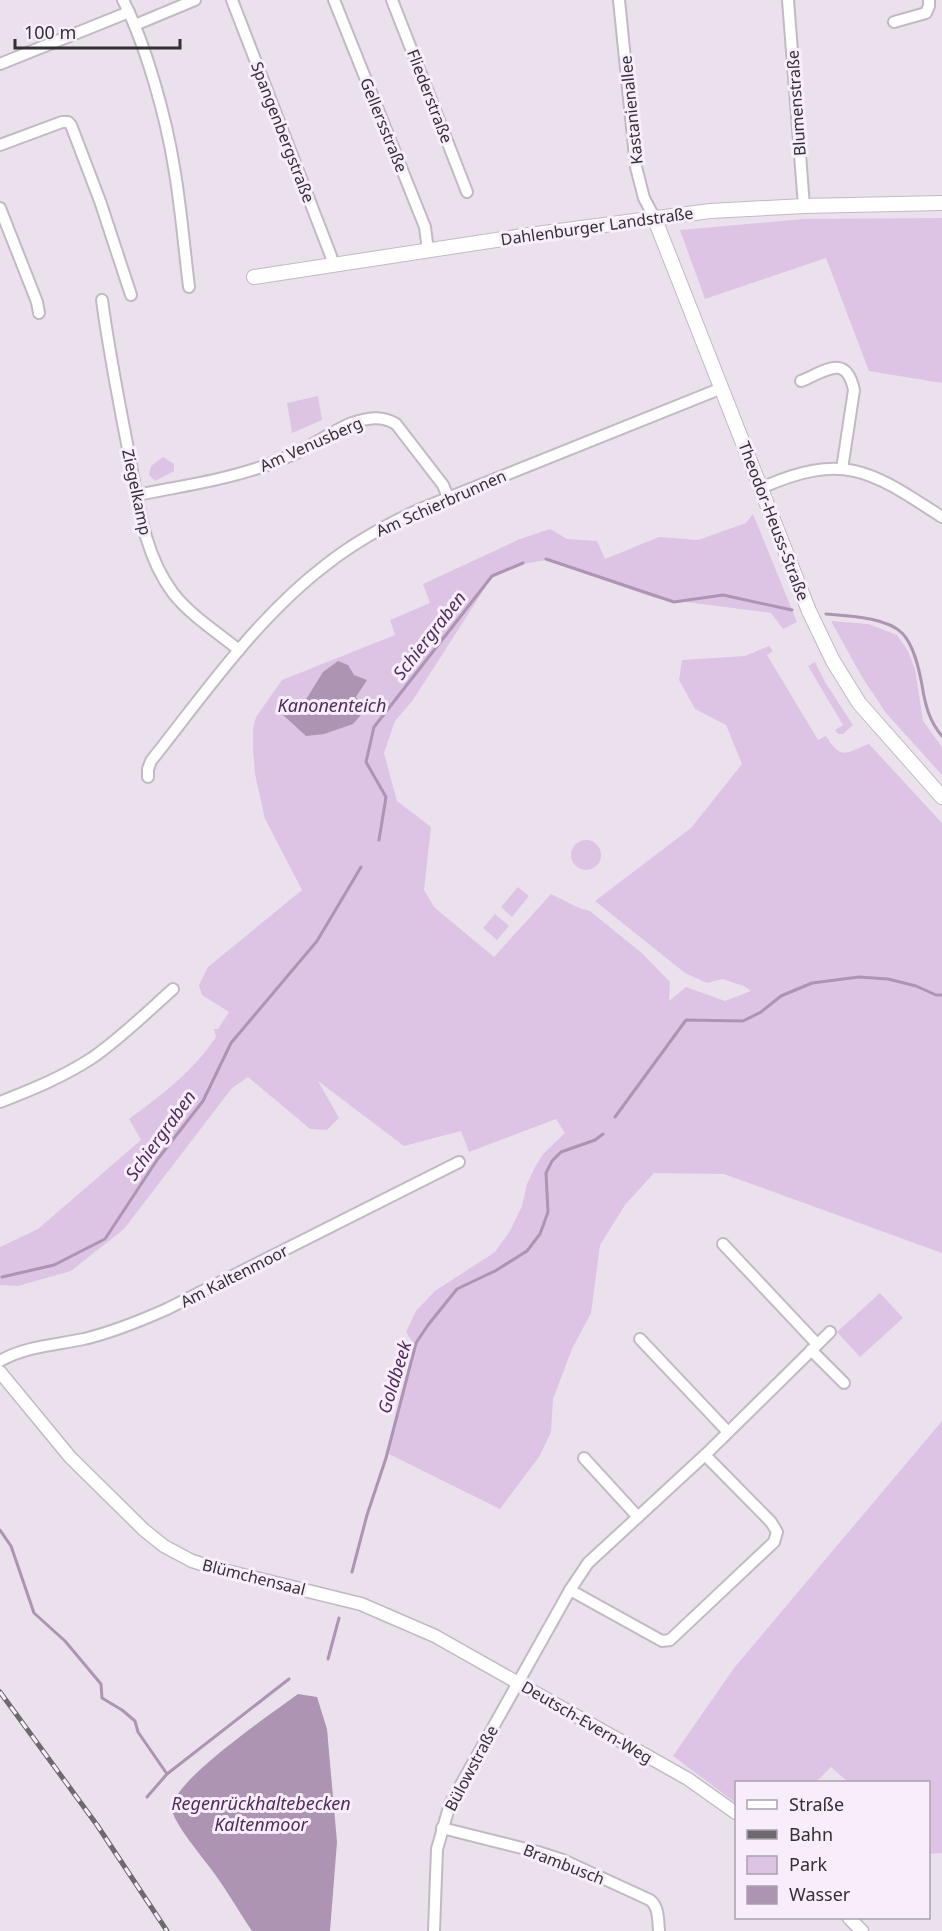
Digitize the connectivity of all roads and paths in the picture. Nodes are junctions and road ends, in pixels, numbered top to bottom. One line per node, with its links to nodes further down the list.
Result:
1 (123, 0): 9 (street)
2 (195, 0): 11 (street)
3 (231, 0): 20 (street, Spangenbergstraße)
4 (334, 0): 19 (street, Gellersstraße)
5 (392, 0): 14 (street, Fliederstraße)
6 (618, 0): 18 (street, Kastanienallee)
7 (788, 0): 16 (street, Blumenstraße)
8 (929, 0): 10 (street)
9 (129, 12): 11 (street); 12 (street)
10 (894, 22)
11 (135, 25): 22 (street)
12 (0, 64)
13 (0, 145): 23 (street)
14 (467, 192)
15 (942, 203): 16 (main road, Dahlenburger Landstraße)
16 (804, 206): 18 (main road, Dahlenburger Landstraße)
17 (0, 208): 25 (street)
18 (654, 217): 19 (main road, Dahlenburger Landstraße); 27 (main road, Theodor-Heuss-Straße)
19 (428, 251): 20 (main road, Dahlenburger Landstraße)
20 (333, 265): 21 (main road, Dahlenburger Landstraße)
21 (254, 277)
22 (189, 286)
23 (130, 295)
24 (102, 300): 30 (street, Ziegelkamp)
25 (39, 313)
26 (801, 381): 28 (street)
27 (722, 388): 29 (main road, Theodor-Heuss-Straße); 31 (street, Am Schierbrunnen)
28 (842, 469): 29 (street); 32 (street)
29 (761, 488): 35 (main road, Theodor-Heuss-Straße)
30 (137, 495): 31 (street, Am Venusberg); 33 (street, Ziegelkamp)
31 (448, 497): 33 (street, Am Schierbrunnen)
32 (942, 516)
33 (239, 650): 34 (street, Am Schierbrunnen)
34 (148, 777)
35 (942, 797)
36 (173, 989): 37 (street)
37 (0, 1102)
38 (459, 1162): 43 (street, Am Kaltenmoor)
39 (723, 1244): 42 (street)
40 (830, 1332): 42 (street, Bülowstraße)
41 (640, 1339): 46 (street)
42 (814, 1347): 45 (street); 46 (street, Bülowstraße)
43 (0, 1361)
44 (0, 1372): 51 (street, Blümchensaal)
45 (843, 1383)
46 (728, 1432): 47 (street, Bülowstraße)
47 (705, 1455): 49 (street, Bülowstraße); 50 (street)
48 (584, 1458): 49 (street)
49 (639, 1517): 50 (street, Bülowstraße)
50 (570, 1590): 52 (street, Bülowstraße)
51 (435, 1636): 52 (street, Deutsch-Evern-Weg)
52 (518, 1682): 53 (street, Deutsch-Evern-Weg); 54 (street, Bülowstraße)
53 (735, 1812)
54 (442, 1828): 56 (street, Bülowstraße); 57 (street, Brambusch)
55 (851, 1919): 58 (street)
56 (434, 1931)
57 (659, 1931)
58 (862, 1931)

